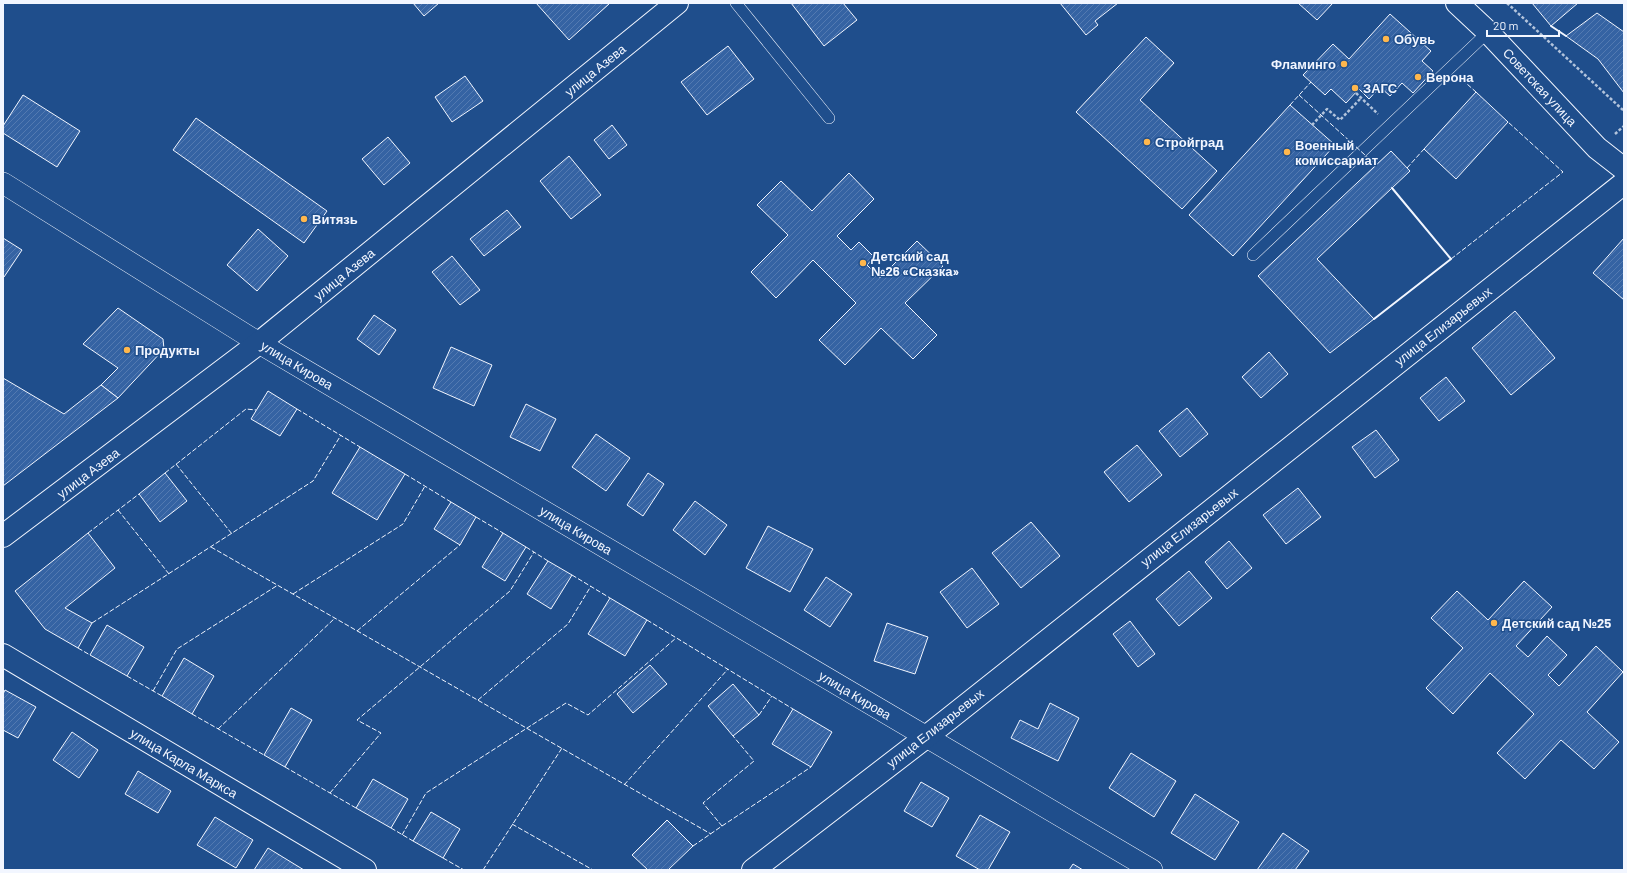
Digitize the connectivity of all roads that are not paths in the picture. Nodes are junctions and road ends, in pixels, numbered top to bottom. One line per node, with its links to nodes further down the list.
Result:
1 (677, 3): 10 (street, улица Азева)
2 (736, 3): 5 (lane)
3 (1457, 3): 4 (street, Советская улица)
4 (1488, 32): 6 (street, Советская улица); 9 (lane)
5 (829, 118)
6 (1624, 169)
7 (3, 183): 10 (street, улица Кирова)
8 (1624, 183): 13 (street, улица Елизарьевых)
9 (1253, 255)
10 (259, 343): 11 (street, улица Азева); 13 (street, улица Кирова)
11 (3, 536)
12 (3, 655): 14 (street, улица Карла Маркса)
13 (926, 736): 15 (street, улица Елизарьевых); 16 (street, улица Кирова)
14 (365, 870)
15 (753, 870)
16 (1152, 870)

